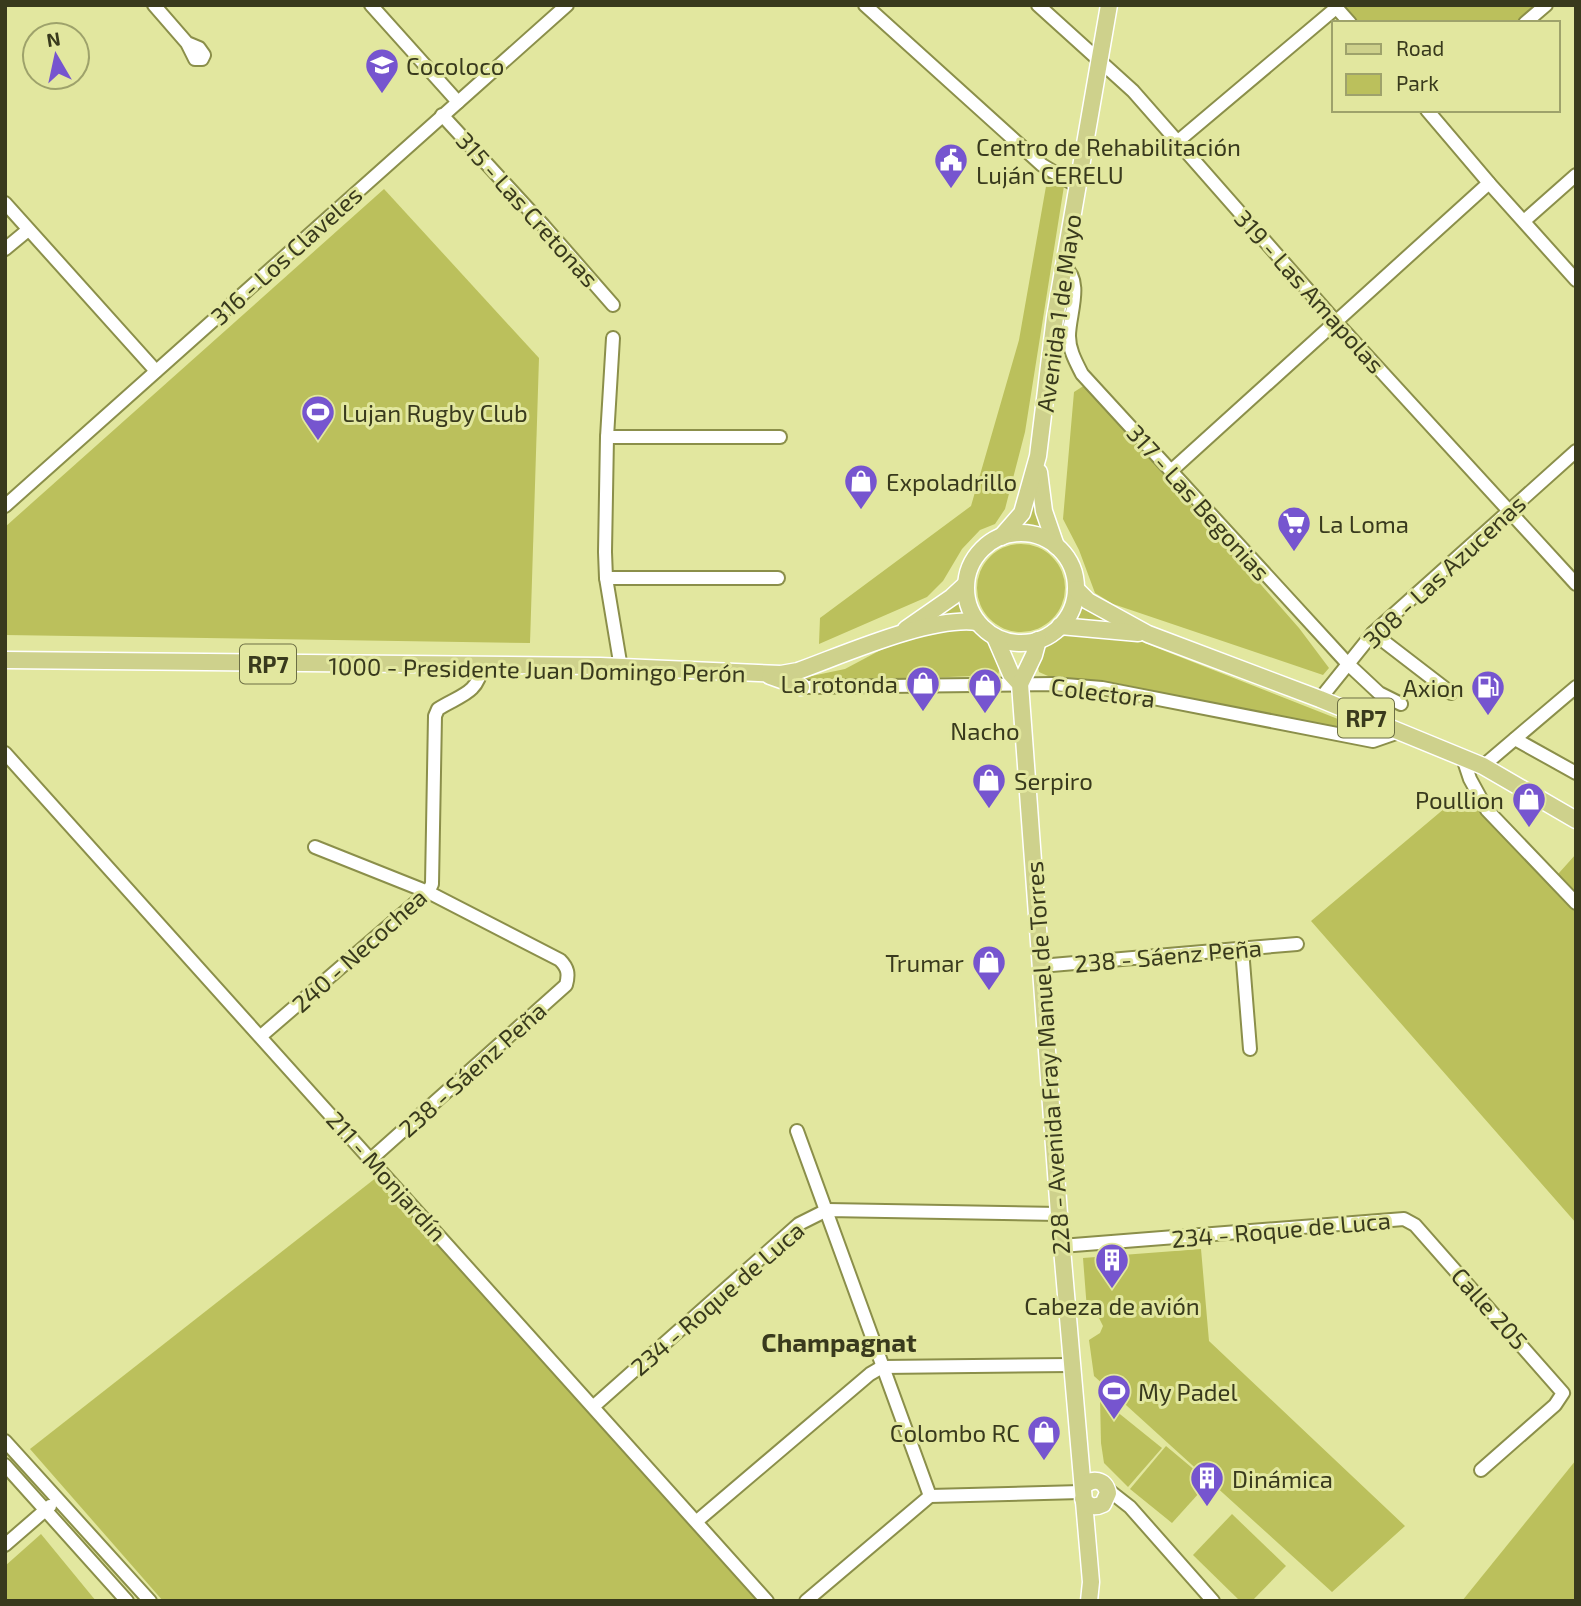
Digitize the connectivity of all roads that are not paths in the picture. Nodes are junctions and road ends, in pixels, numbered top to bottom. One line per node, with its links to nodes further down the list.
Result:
1 (154, 5): 11 (street)
2 (371, 5): 13 (street, 315 - Las Cretonas)
3 (567, 5): 13 (street, 316 - Los Claveles)
4 (1038, 5): 12 (street, 319 - Las Amapolas)
5 (1109, 5): 12 (main road, Avenida 1 de Mayo)
6 (1546, 5): 10 (street)
7 (1335, 7): 9 (street); 16 (street)
8 (874, 8): 19 (street)
9 (1348, 21)
10 (1527, 21)
11 (187, 43)
12 (1098, 60): 16 (street, 319 - Las Amapolas); 19 (main road, Avenida 1 de Mayo)
13 (458, 102): 15 (street, 316 - Los Claveles)
14 (1429, 112): 18 (street)
15 (442, 115): 26 (street, 315 - Las Cretonas); 29 (street, 316 - Los Claveles)
16 (1177, 142): 27 (street, 319 - Las Amapolas)
17 (1576, 175): 21 (street)
18 (1489, 183): 21 (street); 27 (street)
19 (1077, 186): 24 (main road, Avenida 1 de Mayo)
20 (5, 203): 22 (street)
21 (1524, 221): 25 (street)
22 (28, 230): 23 (street); 29 (street)
23 (5, 249)
24 (1064, 266): 33 (main road, Avenida 1 de Mayo); 34 (street, 317 - Las Begonias)
25 (1576, 280)
26 (613, 305)
27 (1336, 322): 34 (street); 36 (street, 319 - Las Amapolas)
28 (613, 338): 30 (street)
29 (156, 370): 35 (street, 316 - Los Claveles)
30 (607, 437): 31 (street); 39 (street)
31 (780, 437)
32 (1576, 451): 36 (street, 308 - Las Azucenas)
33 (1038, 456): 37 (main road, Avenida 1 de Mayo); 38 (main road, Avenida 1 de Mayo)
34 (1171, 471): 52 (street, 317 - Las Begonias)
35 (5, 506)
36 (1507, 511): 42 (street, 319 - Las Amapolas); 46 (street, 308 - Las Azucenas)
37 (1002, 537): 38 (main road); 41 (main road, RP7)
38 (1056, 546): 43 (main road)
39 (606, 578): 40 (street); 54 (street)
40 (778, 578)
41 (965, 584): 44 (main road); 48 (main road, RP7)
42 (1576, 584)
43 (1076, 589): 45 (main road); 47 (main road, RP7)
44 (977, 622): 48 (main road, 1000 - Presidente Juan Domingo Perón / RP7); 49 (main road)
45 (1060, 626): 47 (main road, RP7); 50 (main road)
46 (1373, 633): 52 (street, 308 - Las Azucenas); 59 (street)
47 (1148, 634): 60 (main road, RP7)
48 (895, 636): 55 (main road, 1000 - Presidente Juan Domingo Perón / RP7)
49 (995, 637): 50 (main road); 56 (main road, 228 - Avenida Fray Manuel de Torres)
50 (1038, 640): 56 (main road, 228 - Avenida Fray Manuel de Torres)
51 (5, 660): 53 (main road, 1000 - Presidente Juan Domingo Perón / RP7)
52 (1348, 664): 60 (street, 308 - Las Azucenas); 61 (street, 317 - Las Begonias)
53 (482, 666): 54 (main road, 1000 - Presidente Juan Domingo Perón / RP7); 70 (street, 240 - Necochea)
54 (621, 668): 55 (main road, 1000 - Presidente Juan Domingo Perón / RP7)
55 (761, 673): 57 (main road)
56 (1020, 684): 57 (street, Colectora); 62 (street, Colectora); 74 (main road, 228 - Avenida Fray Manuel de Torres)
57 (801, 687)
58 (1576, 687): 63 (street)
59 (1451, 693)
60 (1320, 699): 62 (main road, RP7)
61 (1401, 704)
62 (1399, 732): 65 (main road, RP7)
63 (1515, 738): 66 (street); 67 (street)
64 (5, 753): 75 (street, 211 - Monjardín)
65 (1463, 758): 66 (main road, RP7); 71 (street)
66 (1483, 766): 68 (main road, RP7)
67 (1576, 773)
68 (1576, 820)
69 (315, 847): 70 (street)
70 (428, 892): 75 (street, 240 - Necochea); 78 (street, 238 - Sáenz Peña)
71 (1576, 903)
72 (1297, 944): 73 (street, 238 - Sáenz Peña)
73 (1242, 949): 74 (street, 238 - Sáenz Peña); 76 (street)
74 (1040, 966): 80 (main road, 228 - Avenida Fray Manuel de Torres)
75 (261, 1036): 78 (street, 211 - Monjardín)
76 (1250, 1049)
77 (797, 1131): 79 (street)
78 (372, 1159): 85 (street, 211 - Monjardín)
79 (827, 1210): 80 (street, 234 - Roque de Luca); 84 (street); 85 (street, 234 - Roque de Luca)
80 (1059, 1214): 82 (main road, 228 - Avenida Fray Manuel de Torres)
81 (1415, 1225): 82 (street, 234 - Roque de Luca); 89 (street, Calle 205)
82 (1061, 1246): 83 (main road, 228 - Avenida Fray Manuel de Torres)
83 (1072, 1365): 84 (street); 86 (main road, 228 - Avenida Fray Manuel de Torres)
84 (882, 1367): 92 (street); 95 (street)
85 (594, 1406): 95 (street, 211 - Monjardín)
86 (1077, 1432): 90 (main road, 228 - Avenida Fray Manuel de Torres); 91 (main road, 228 - Avenida Fray Manuel de Torres)
87 (5, 1441): 93 (street)
88 (5, 1465): 94 (street)
89 (1480, 1470)
90 (1082, 1493): 91 (main road); 91 (main road); 92 (street); 96 (main road, 228 - Avenida Fray Manuel de Torres)
91 (1103, 1495): 96 (main road); 103 (street)
92 (930, 1496): 101 (street)
93 (58, 1500): 94 (street); 99 (street)
94 (45, 1510): 97 (street); 98 (street)
95 (697, 1521): 100 (street, 211 - Monjardín)
96 (1086, 1531): 102 (main road, 228 - Avenida Fray Manuel de Torres)
97 (5, 1545)
98 (127, 1601)
99 (150, 1601)
100 (767, 1601)
101 (806, 1601)
102 (1089, 1601)
103 (1213, 1601)

